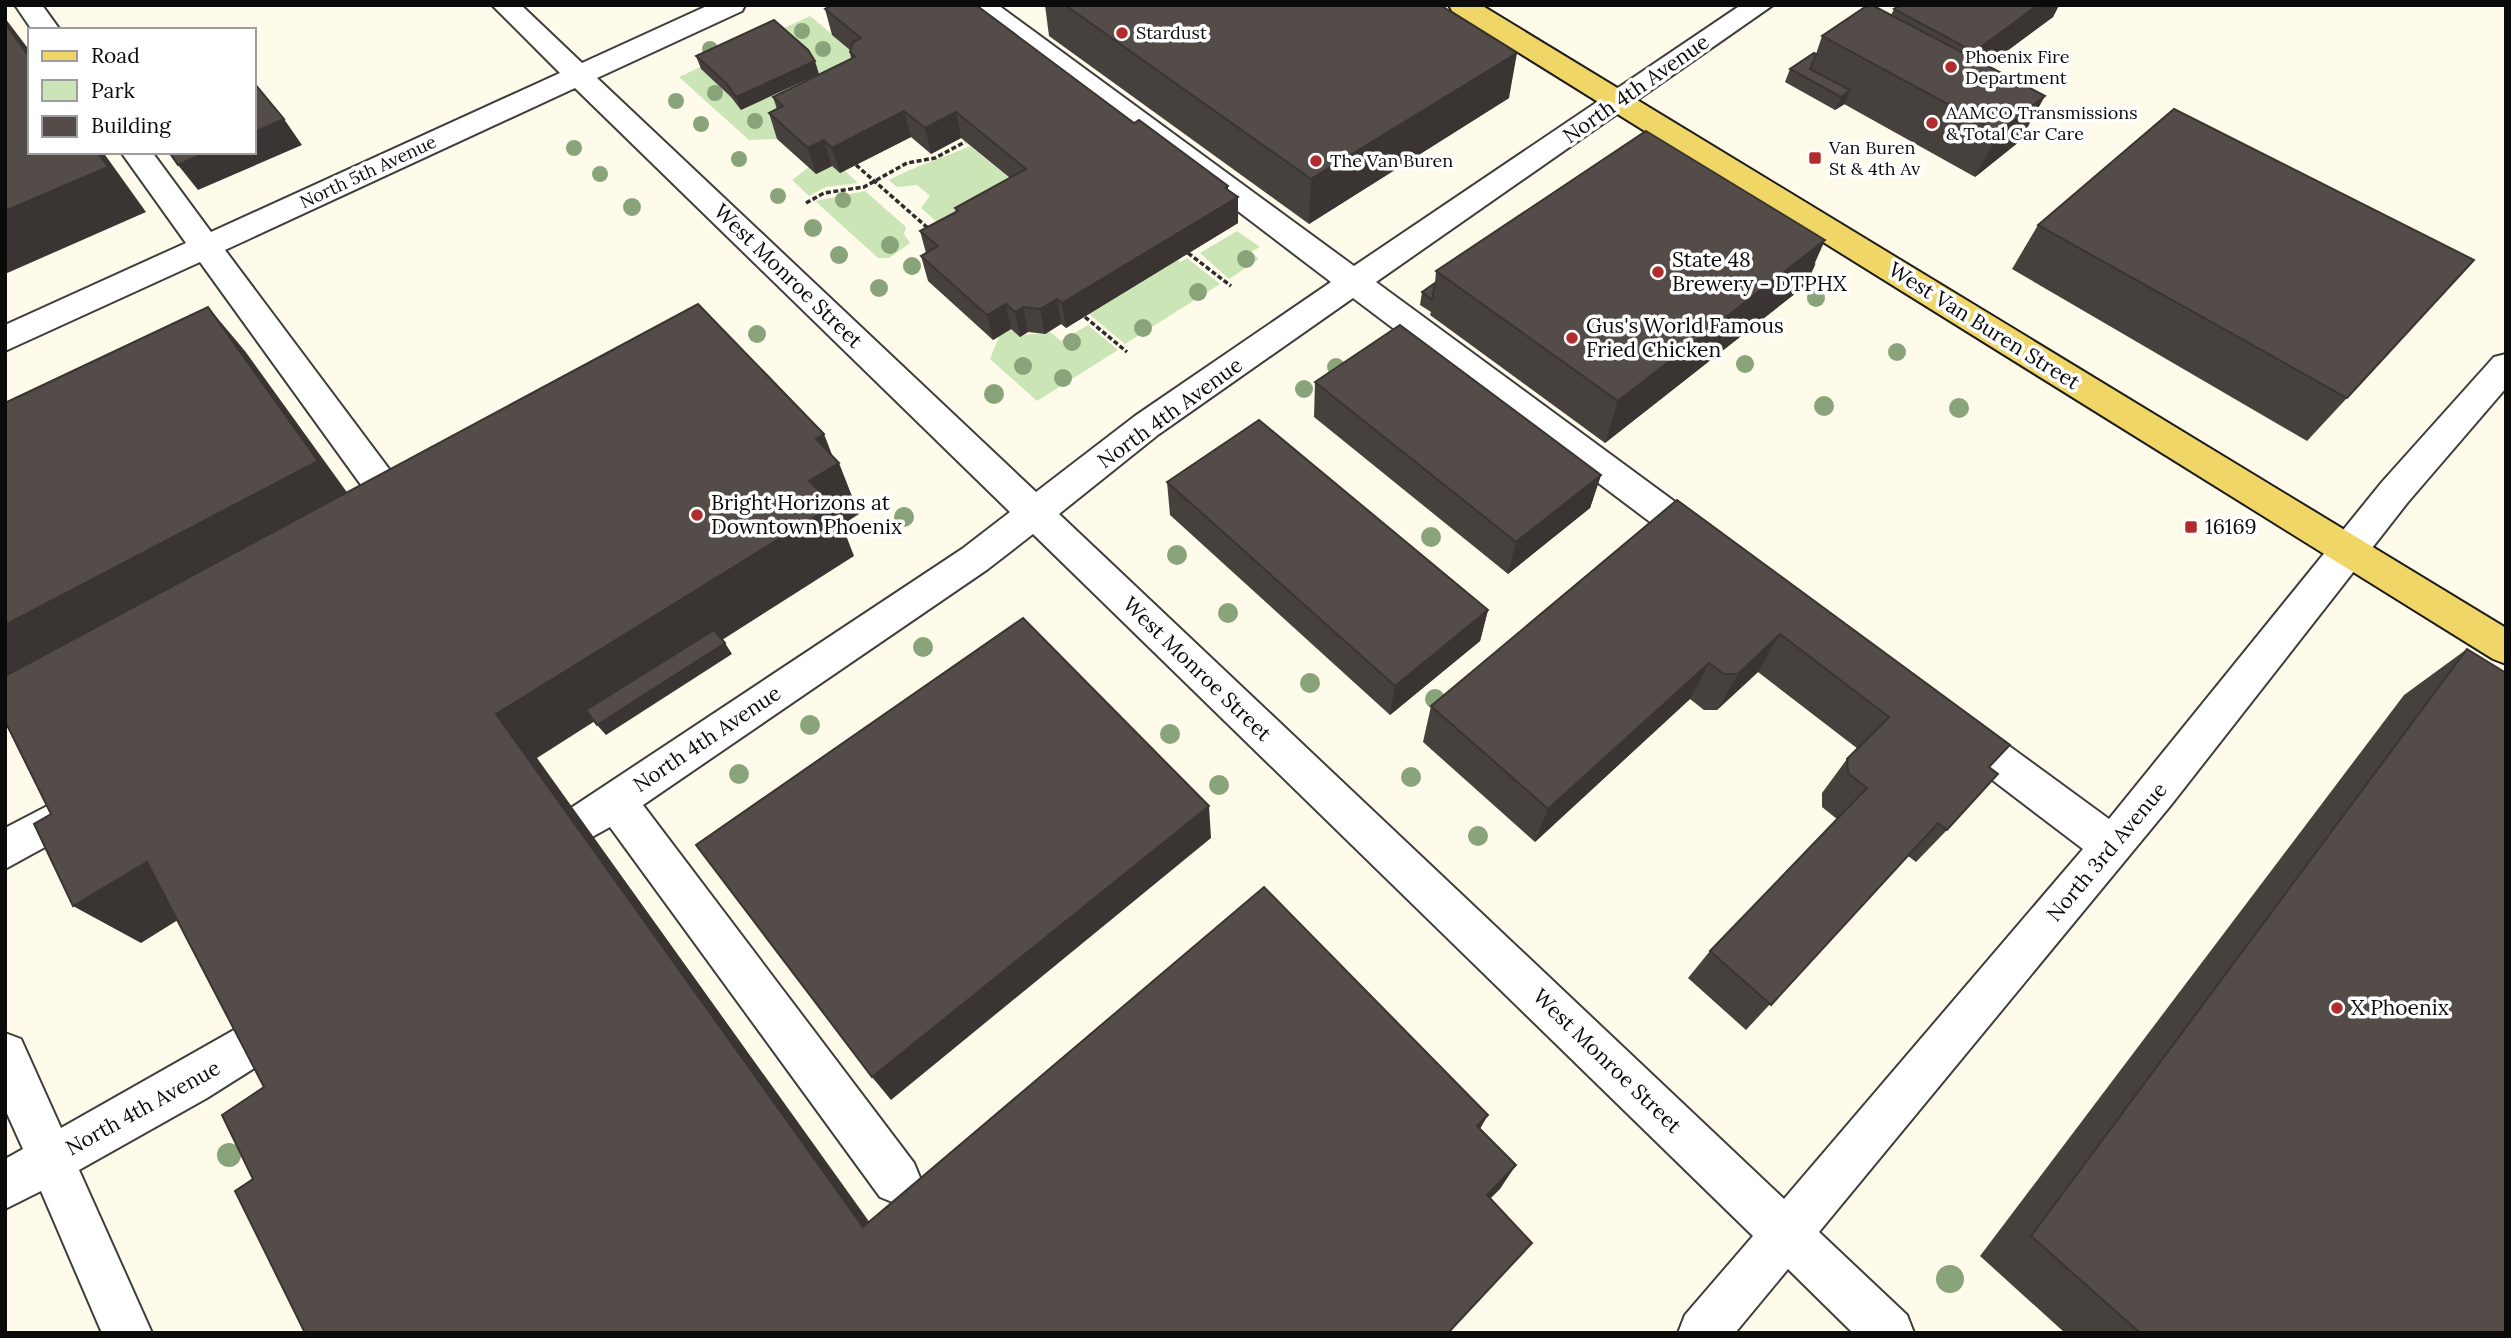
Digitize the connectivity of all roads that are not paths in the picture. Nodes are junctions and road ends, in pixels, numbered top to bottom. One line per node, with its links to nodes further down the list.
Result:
1 (27, 5): 7 (street)
2 (505, 5): 8 (street, West Monroe Street)
3 (732, 5): 8 (street, North 5th Avenue)
4 (980, 5): 12 (street)
5 (1462, 5): 9 (main road, West Van Buren Street)
6 (1760, 5): 9 (street, North 4th Avenue)
7 (44, 28)
8 (578, 75): 11 (street, North 5th Avenue); 15 (street, West Monroe Street)
9 (1618, 100): 12 (street, North 4th Avenue); 17 (main road, West Van Buren Street)
10 (137, 154): 11 (street)
11 (206, 247): 13 (street, North 5th Avenue); 16 (street)
12 (1355, 283): 15 (street, North 4th Avenue); 18 (street)
13 (5, 339)
14 (2506, 366): 17 (street, North 3rd Avenue)
15 (1035, 513): 27 (street, North 4th Avenue); 29 (street, West Monroe Street)
16 (364, 531)
17 (2348, 551): 19 (main road, West Van Buren Street); 22 (street, North 3rd Avenue)
18 (1736, 566)
19 (2506, 648)
20 (1920, 703): 22 (street)
21 (91, 801): 23 (street)
22 (2112, 846): 29 (street, North 3rd Avenue)
23 (5, 850)
24 (278, 1027): 26 (street, North 4th Avenue)
25 (5, 1055): 26 (street)
26 (50, 1160): 28 (street, North 4th Avenue); 30 (street)
27 (897, 1180)
28 (5, 1185)
29 (1787, 1233): 31 (street, North 3rd Avenue); 32 (street, West Monroe Street)
30 (127, 1333)
31 (1703, 1333)
32 (1889, 1333)

